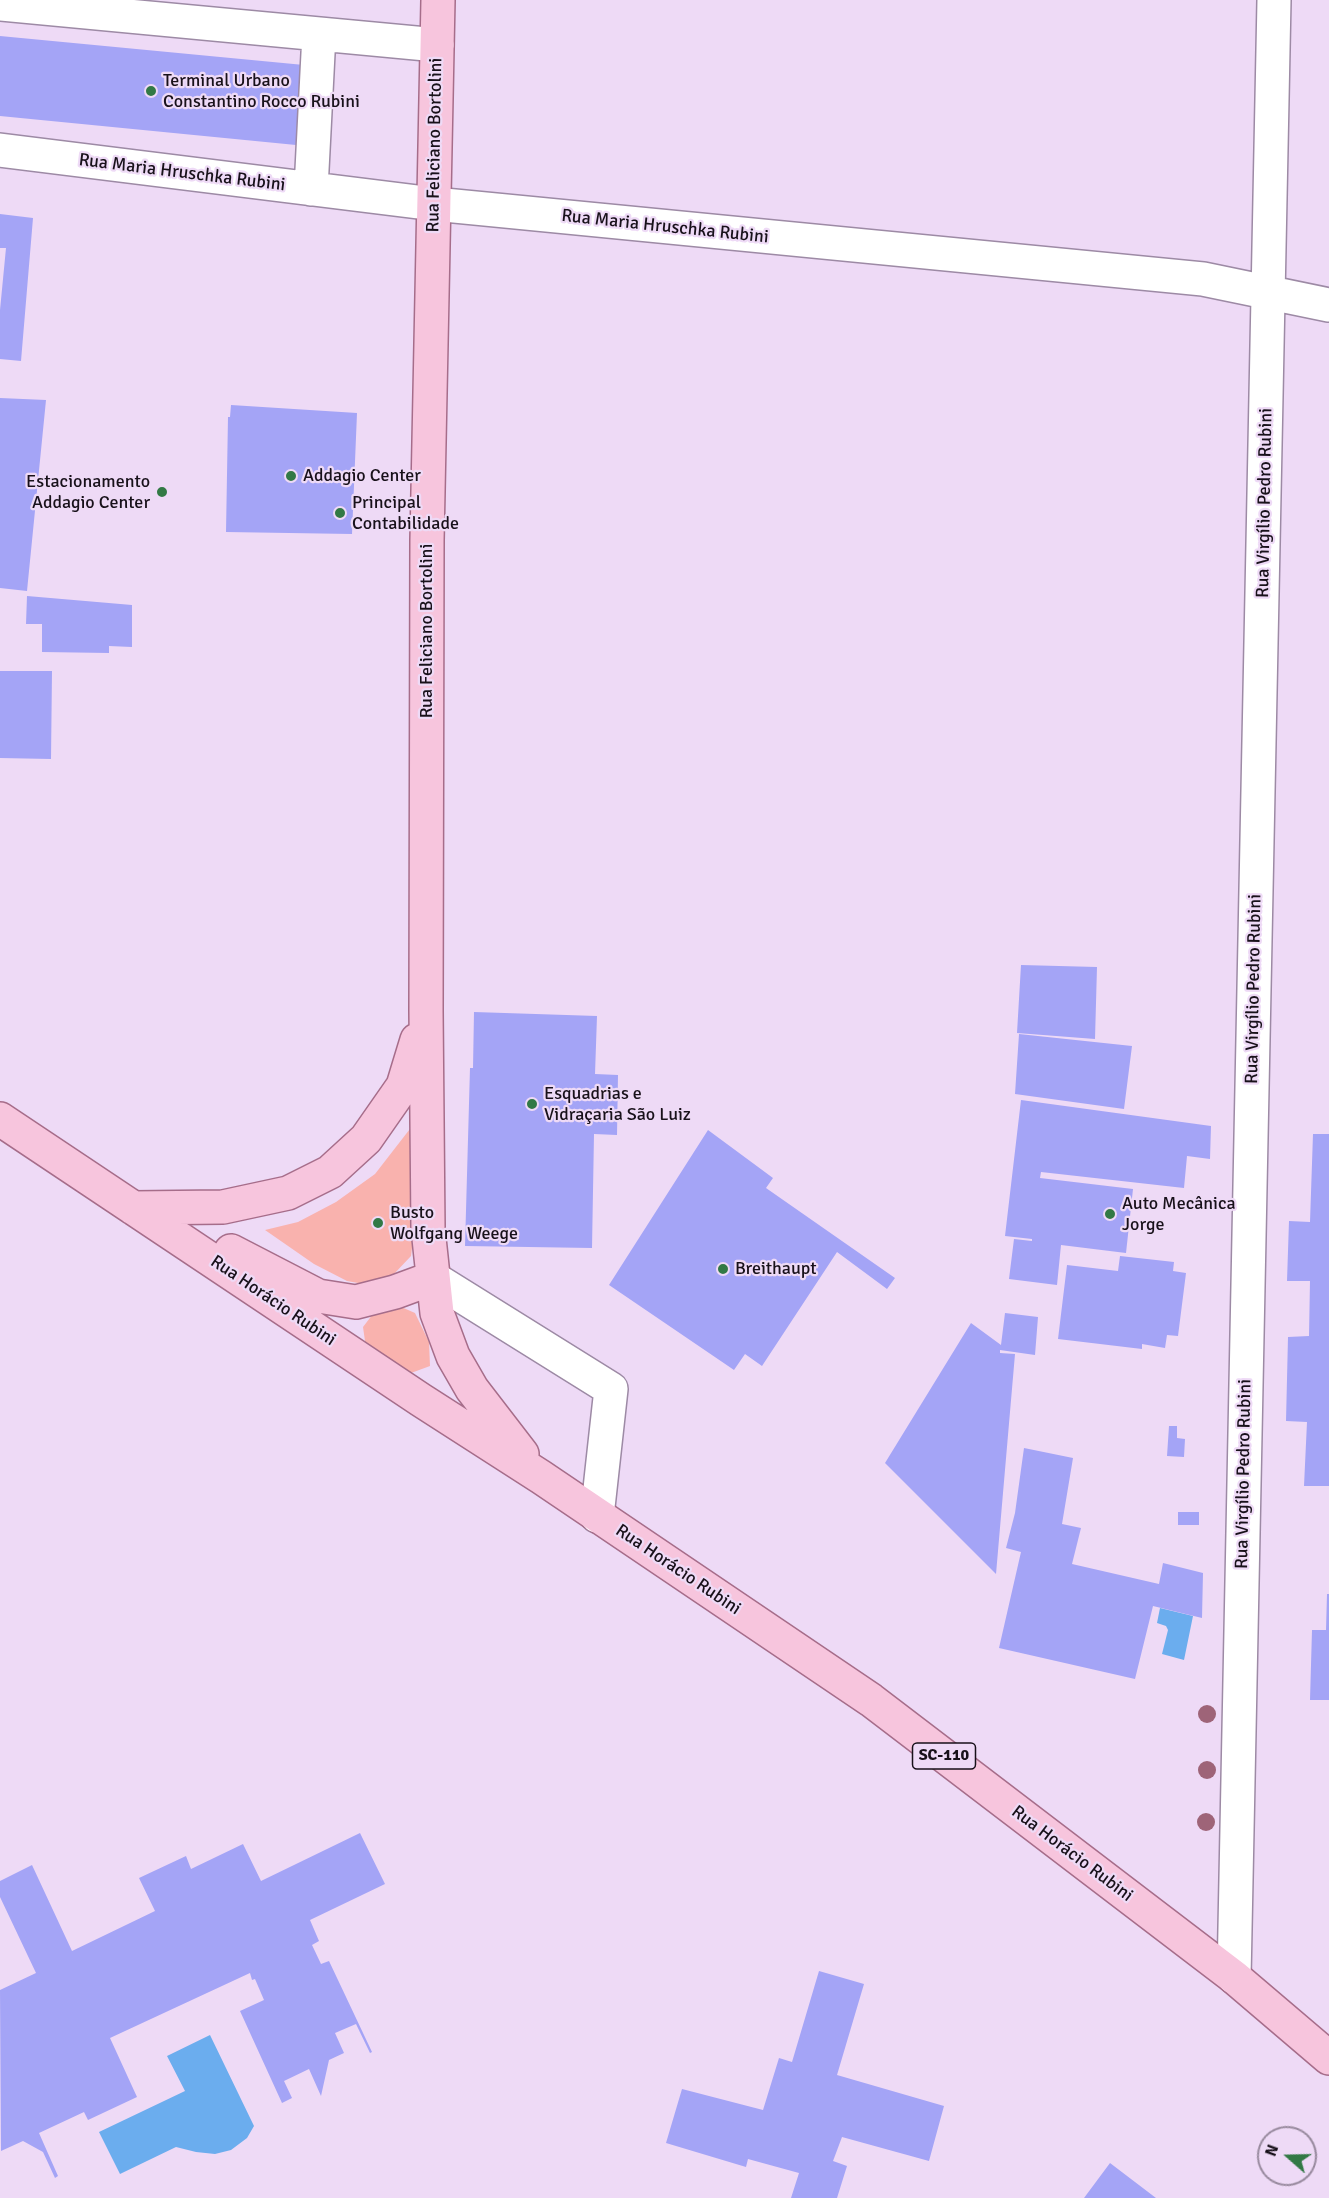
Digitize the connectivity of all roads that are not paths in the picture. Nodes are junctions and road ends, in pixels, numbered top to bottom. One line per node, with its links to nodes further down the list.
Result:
1 (438, 0): 5 (main road, Rua Feliciano Bortolini)
2 (1274, 0): 9 (street, Rua Virgílio Pedro Rubini)
3 (0, 4): 4 (street)
4 (319, 34): 5 (street); 7 (street)
5 (437, 45): 8 (main road, Rua Feliciano Bortolini)
6 (0, 150): 7 (street, Rua Maria Hruschka Rubini)
7 (311, 189): 8 (street, Rua Maria Hruschka Rubini)
8 (434, 204): 9 (street, Rua Maria Hruschka Rubini); 11 (main road, Rua Feliciano Bortolini)
9 (1269, 292): 10 (street, Rua Maria Hruschka Rubini); 18 (street, Rua Virgílio Pedro Rubini)
10 (1329, 305)
11 (426, 1010): 13 (main road, Rua Feliciano Bortolini); 15 (main road, Rua Feliciano Bortolini)
12 (0, 1119): 13 (main road, Rua Horácio Rubini)
13 (133, 1208): 14 (main road, Rua Horácio Rubini)
14 (169, 1230): 15 (main road); 16 (main road, Rua Horácio Rubini)
15 (433, 1278): 16 (main road, Rua Feliciano Bortolini); 17 (street)
16 (541, 1477): 17 (main road, Rua Horácio Rubini / SC-110)
17 (597, 1516): 18 (main road, Rua Horácio Rubini / SC-110)
18 (1234, 1977): 19 (main road, Rua Horácio Rubini / SC-110)
19 (1329, 2058)

